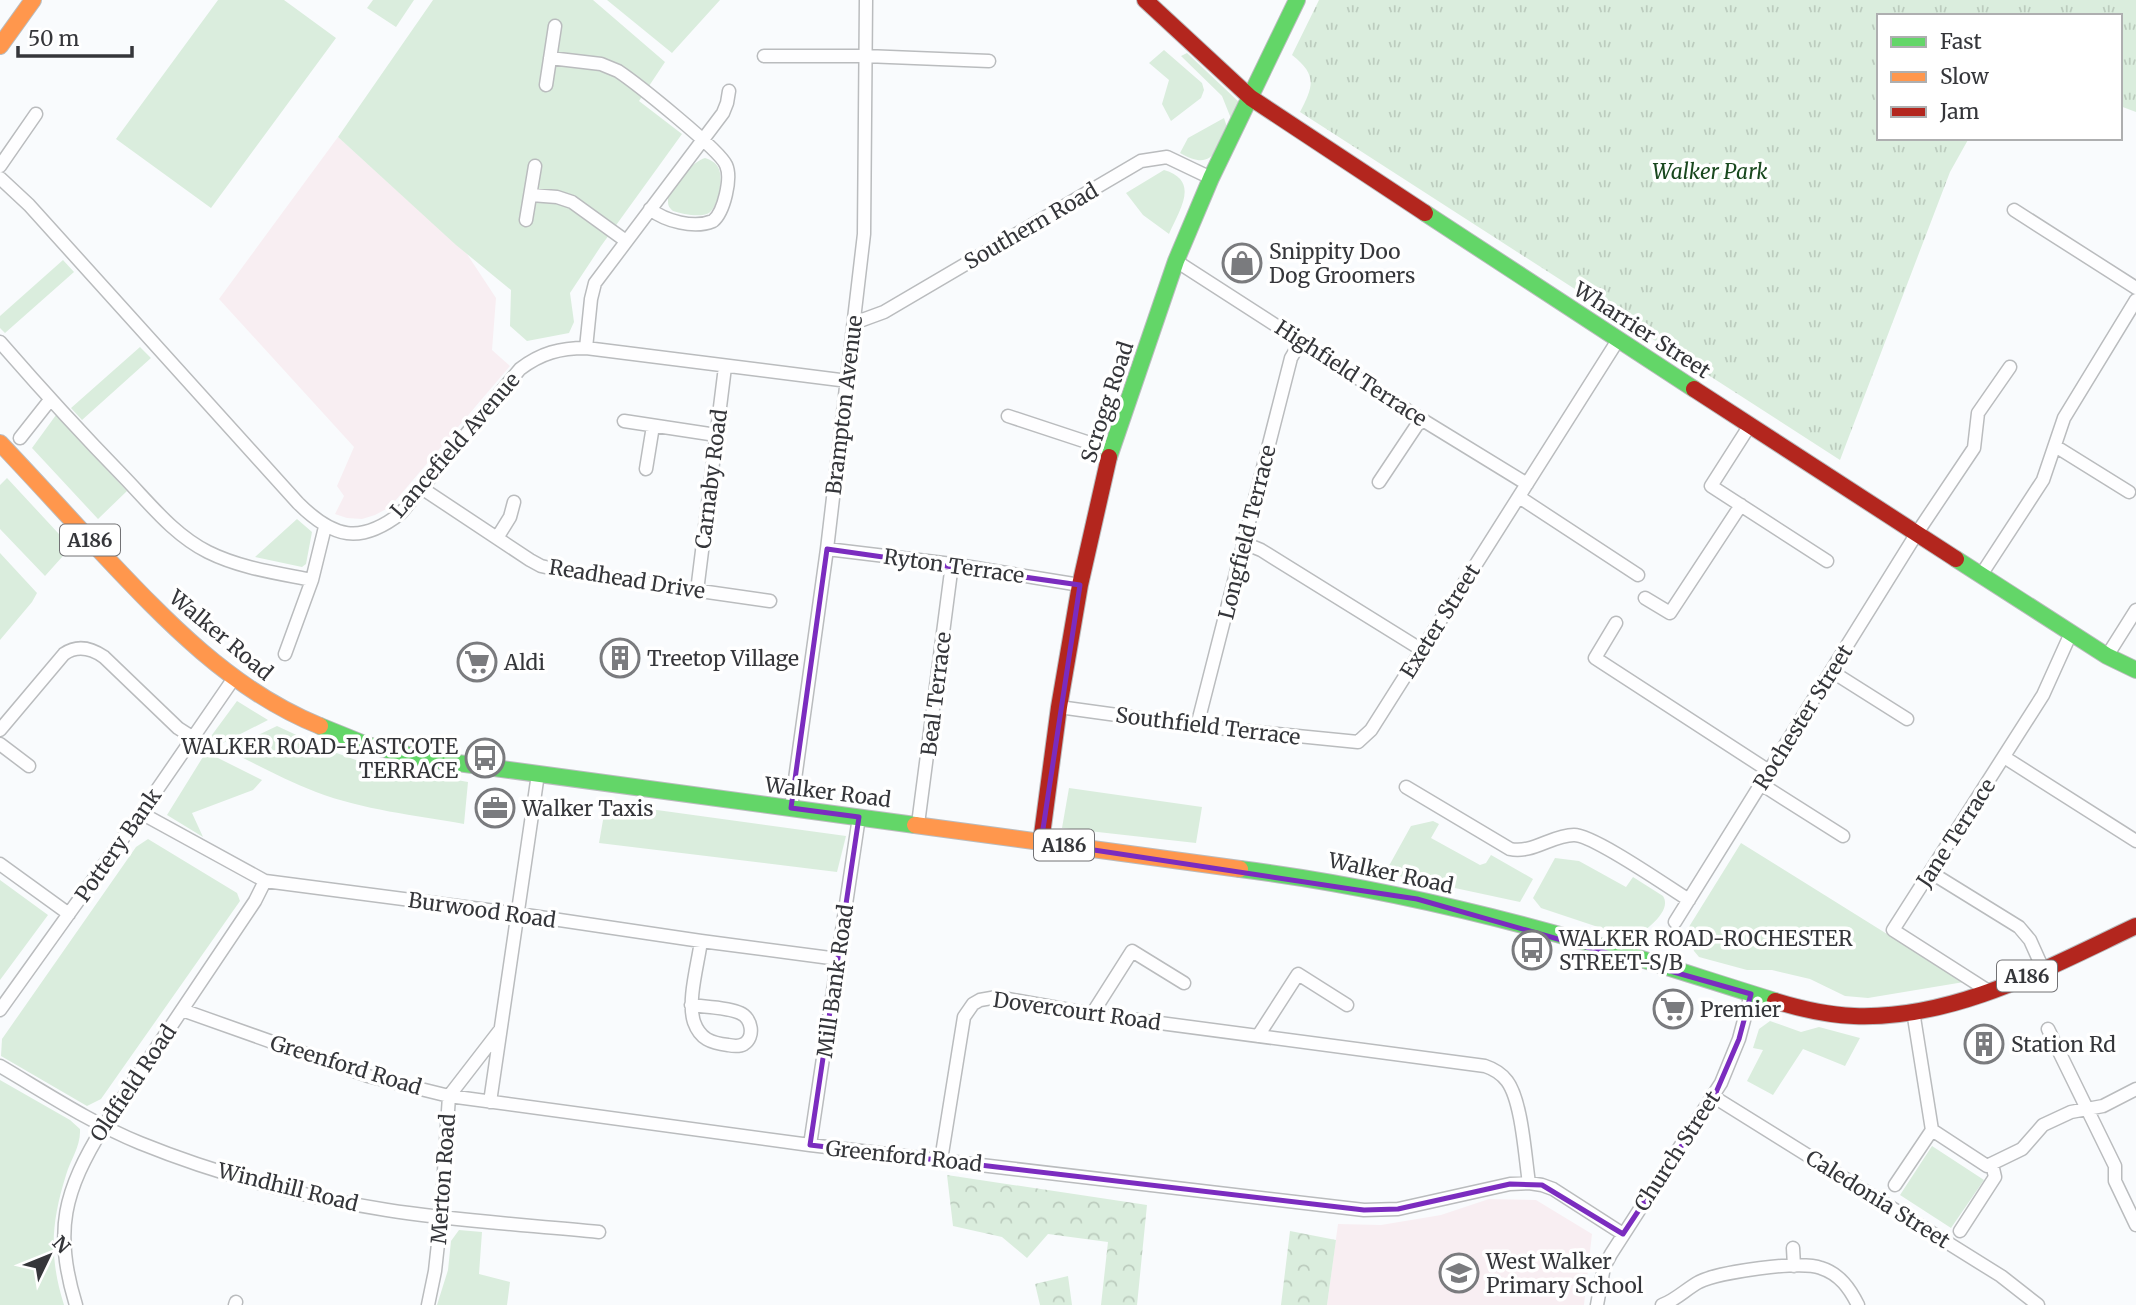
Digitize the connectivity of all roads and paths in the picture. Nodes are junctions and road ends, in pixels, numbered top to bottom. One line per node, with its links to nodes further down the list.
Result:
1 (33, 0): 6 (main road)
2 (866, 0): 8 (street, Brampton Avenue)
3 (1144, 0): 13 (main road, Wharrier Street)
4 (1297, 0): 13 (main road, Scrogg Road)
5 (555, 26): 9 (street)
6 (0, 46)
7 (764, 56): 8 (street)
8 (865, 56): 10 (street); 28 (street, Brampton Avenue)
9 (550, 58): 11 (street); 15 (street)
10 (989, 61)
11 (546, 85)
12 (729, 91): 15 (street)
13 (1251, 98): 19 (main road, Scrogg Road); 29 (main road, Wharrier Street)
14 (36, 114): 16 (street)
15 (702, 140): 21 (street); 21 (street)
16 (0, 166)
17 (535, 166): 20 (street)
18 (0, 178): 55 (street)
19 (1211, 178): 25 (main road, Scrogg Road); 28 (street, Southern Road)
20 (531, 195): 23 (street); 24 (street)
21 (650, 209): 24 (street)
22 (2014, 210): 26 (street)
23 (526, 220)
24 (626, 241): 32 (street)
25 (1177, 261): 30 (street, Highfield Terrace); 46 (main road, Scrogg Road)
26 (2136, 288)
27 (2136, 300): 45 (street)
28 (854, 323): 35 (street, Brampton Avenue)
29 (1618, 340): 40 (main road, Wharrier Street); 49 (street, Exeter Street)
30 (1301, 341): 38 (street, Highfield Terrace); 58 (street, Longfield Terrace)
31 (0, 342): 36 (street)
32 (586, 348): 33 (street, Lancefield Avenue); 50 (street, Lancefield Avenue)
33 (725, 367): 35 (street, Lancefield Avenue); 42 (street, Carnaby Road)
34 (2010, 367): 56 (street, Rochester Street)
35 (848, 381): 59 (street, Brampton Avenue)
36 (50, 400): 43 (street); 64 (street)
37 (1008, 416): 46 (street)
38 (1421, 419): 48 (street); 49 (street, Highfield Terrace)
39 (624, 421): 41 (street)
40 (1750, 425): 54 (street); 56 (main road, Wharrier Street)
41 (653, 426): 42 (street); 47 (street)
42 (716, 435): 66 (street, Carnaby Road)
43 (20, 438)
44 (0, 443): 77 (main road, Walker Road / A186)
45 (2055, 446): 51 (street); 63 (street)
46 (1111, 450): 65 (main road, Scrogg Road)
47 (646, 470)
48 (1379, 482)
49 (1527, 484): 52 (street, Exeter Street)
50 (423, 489): 55 (street, Lancefield Avenue); 57 (street, Readhead Drive)
51 (2129, 492)
52 (1518, 497): 62 (street); 72 (street, Exeter Street)
53 (514, 502): 57 (street)
54 (1741, 505): 60 (street); 67 (street)
55 (325, 527): 64 (street)
56 (1917, 533): 63 (main road, Wharrier Street); 76 (street, Rochester Street)
57 (497, 538): 66 (street, Readhead Drive)
58 (1244, 543): 72 (street); 80 (street, Longfield Terrace)
59 (827, 549): 61 (street, Ryton Terrace); 91 (street, Brampton Avenue)
60 (1827, 561)
61 (953, 564): 65 (street, Ryton Terrace); 94 (street, Beal Terrace)
62 (1638, 575)
63 (1981, 575): 71 (main road, Wharrier Street)
64 (312, 580): 73 (street)
65 (1080, 585): 78 (main road, Scrogg Road)
66 (697, 591): 68 (street, Readhead Drive)
67 (1645, 598)
68 (770, 601)
69 (2136, 610): 74 (street)
70 (1616, 622): 87 (street)
71 (2071, 633): 74 (main road, Wharrier Street); 85 (street, Jane Terrace)
72 (1422, 650): 83 (street, Exeter Street)
73 (285, 654)
74 (2107, 656): 75 (main road, Wharrier Street)
75 (2136, 670)
76 (1831, 671): 79 (street); 87 (street, Rochester Street)
77 (234, 678): 82 (street, Pottery Bank); 88 (main road, Walker Road / A186)
78 (1059, 706): 80 (street, Southfield Terrace); 97 (main road, Scrogg Road)
79 (1907, 719)
80 (1197, 726): 83 (street, Southfield Terrace)
81 (0, 730): 82 (street)
82 (192, 737): 92 (street, Pottery Bank)
83 (1358, 742)
84 (0, 744): 86 (street)
85 (2004, 757): 96 (street); 99 (street, Jane Terrace)
86 (29, 766)
87 (1769, 771): 89 (street, Rochester Street)
88 (538, 774): 91 (main road, Walker Road / A186); 102 (street, Merton Road)
89 (1761, 784): 95 (street); 101 (street, Rochester Street)
90 (1406, 787): 101 (street)
91 (791, 808): 93 (main road, Walker Road / A186)
92 (141, 813): 100 (street, Burwood Road); 103 (street, Pottery Bank)
93 (859, 817): 94 (main road, Walker Road / A186); 107 (street, Mill Bank Road)
94 (918, 824): 97 (main road, Walker Road / A186)
95 (1843, 836)
96 (2136, 841)
97 (1041, 842): 111 (main road, Walker Road / A186)
98 (0, 864): 103 (street)
99 (1930, 872): 108 (street); 110 (street, Jane Terrace)
100 (265, 881): 102 (street, Burwood Road); 115 (street, Oldfield Road)
101 (1689, 900): 104 (street, Rochester Street)
102 (519, 914): 106 (street, Burwood Road); 118 (street, Merton Road)
103 (69, 915): 114 (street, Pottery Bank)
104 (1675, 922)
105 (2136, 926): 108 (main road, A186)
106 (701, 941): 107 (street, Burwood Road); 112 (street)
107 (838, 959): 129 (street, Mill Bank Road)
108 (2043, 969): 110 (main road, A186)
109 (1184, 983): 117 (street)
110 (1990, 992): 116 (main road, A186)
111 (1751, 994): 116 (main road, A186); 124 (street, Church Street)
112 (691, 1005): 112 (street)
113 (1347, 1005): 120 (street)
114 (0, 1010)
115 (182, 1010): 123 (street, Greenford Road); 127 (street, Oldfield Road)
116 (1913, 1011): 128 (street)
117 (1092, 1014): 120 (street, Dovercourt Road); 130 (street, Dovercourt Road)
118 (501, 1028): 123 (street, Merton Road); 125 (street, Merton Road)
119 (2048, 1030): 126 (street)
120 (1258, 1036): 132 (street, Dovercourt Road)
121 (0, 1066): 127 (street, Windhill Road)
122 (2136, 1089): 126 (street)
123 (449, 1096): 125 (street, Greenford Road); 134 (street, Merton Road)
124 (1714, 1097): 138 (street, Church Street); 146 (street, Caledonia Street)
125 (490, 1102): 129 (street, Greenford Road)
126 (2087, 1110): 131 (street); 135 (street)
127 (104, 1126): 134 (street, Windhill Road); 141 (street, Oldfield Road)
128 (1932, 1130): 131 (street); 133 (street)
129 (810, 1145): 130 (street, Greenford Road)
130 (941, 1160): 132 (street, Greenford Road)
131 (1989, 1165): 136 (street)
132 (1529, 1183): 138 (street, Greenford Road)
133 (1895, 1185)
134 (441, 1216): 137 (street, Windhill Road); 142 (street, Merton Road)
135 (2136, 1226)
136 (1960, 1231)
137 (599, 1232)
138 (1623, 1234): 143 (street, Church Street)
139 (1793, 1248): 140 (street)
140 (1794, 1265): 144 (street); 145 (street)
141 (76, 1305)
142 (428, 1305)
143 (1597, 1305)
144 (1662, 1305)
145 (1858, 1305)
146 (2038, 1305)

